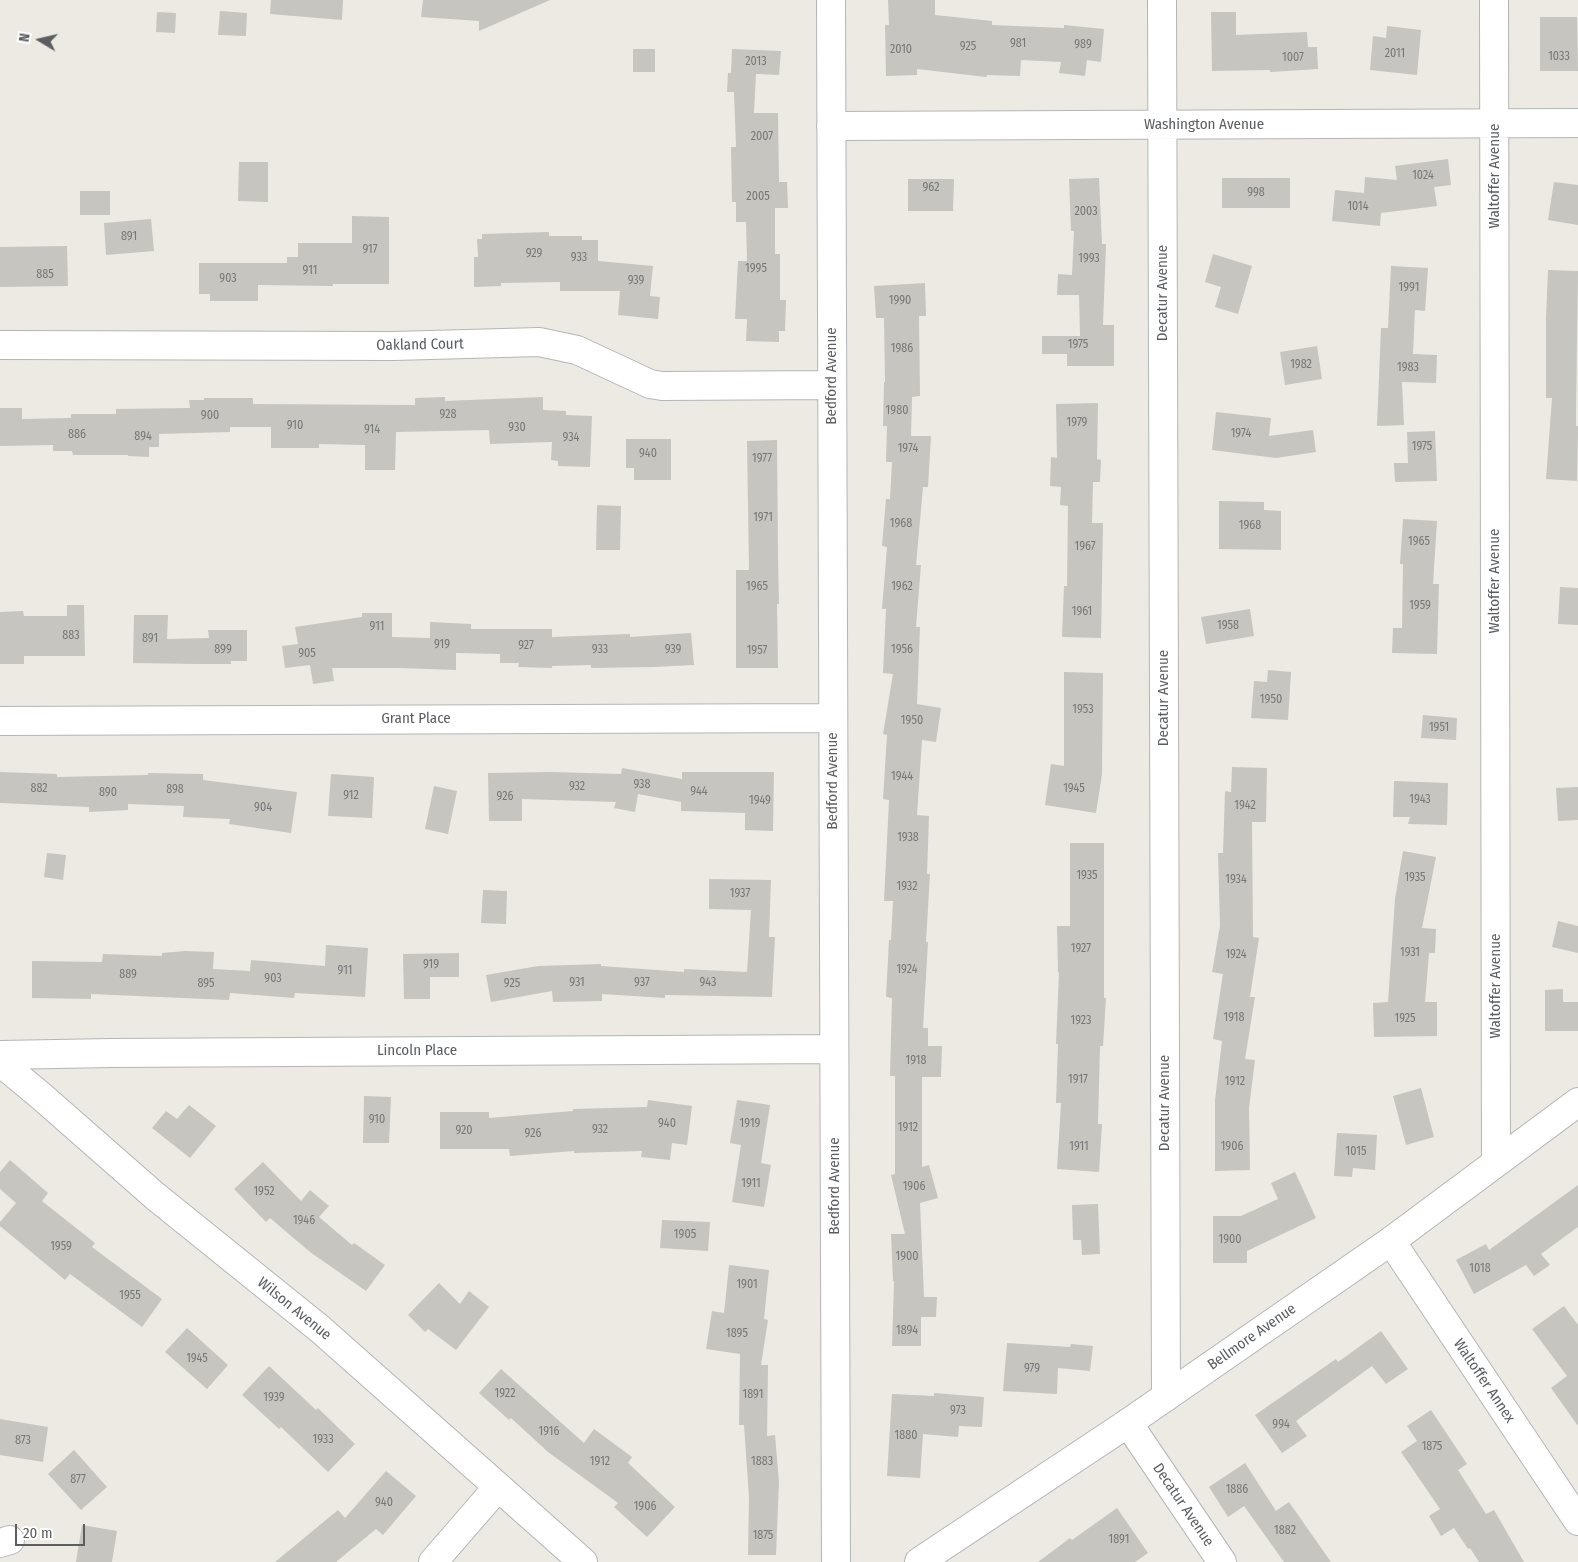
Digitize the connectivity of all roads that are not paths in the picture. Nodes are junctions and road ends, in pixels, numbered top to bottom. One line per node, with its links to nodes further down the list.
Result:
1 (831, 0): 7 (street, Bedford Avenue)
2 (1162, 0): 6 (street, Decatur Avenue)
3 (1494, 0): 4 (street, Waltoffer Avenue)
4 (1495, 123): 5 (street, Washington Avenue); 6 (street, Washington Avenue); 16 (street, Waltoffer Avenue)
5 (1578, 123)
6 (1162, 125): 7 (street, Washington Avenue); 18 (street, Decatur Avenue)
7 (831, 126): 9 (street, Bedford Avenue)
8 (0, 346): 9 (street, Oakland Court)
9 (832, 386): 10 (street, Bedford Avenue)
10 (832, 718): 11 (street, Grant Place); 12 (street, Bedford Avenue)
11 (0, 721)
12 (834, 1048): 13 (street, Lincoln Place); 24 (street, Bedford Avenue)
13 (0, 1055)
14 (0, 1062): 20 (street, Wilson Avenue)
15 (1578, 1102): 16 (street, Bellmore Avenue)
16 (1496, 1162): 17 (street, Bellmore Avenue)
17 (1390, 1241): 18 (street, Bellmore Avenue); 21 (street, Waltoffer Annex)
18 (1166, 1397): 19 (street, Bellmore Avenue)
19 (1128, 1423): 25 (street, Bellmore Avenue); 26 (street, Decatur Avenue)
20 (498, 1487): 22 (street); 23 (street, Wilson Avenue)
21 (1578, 1520)
22 (433, 1562)
23 (583, 1562)
24 (836, 1562)
25 (919, 1562)
26 (1222, 1562)

